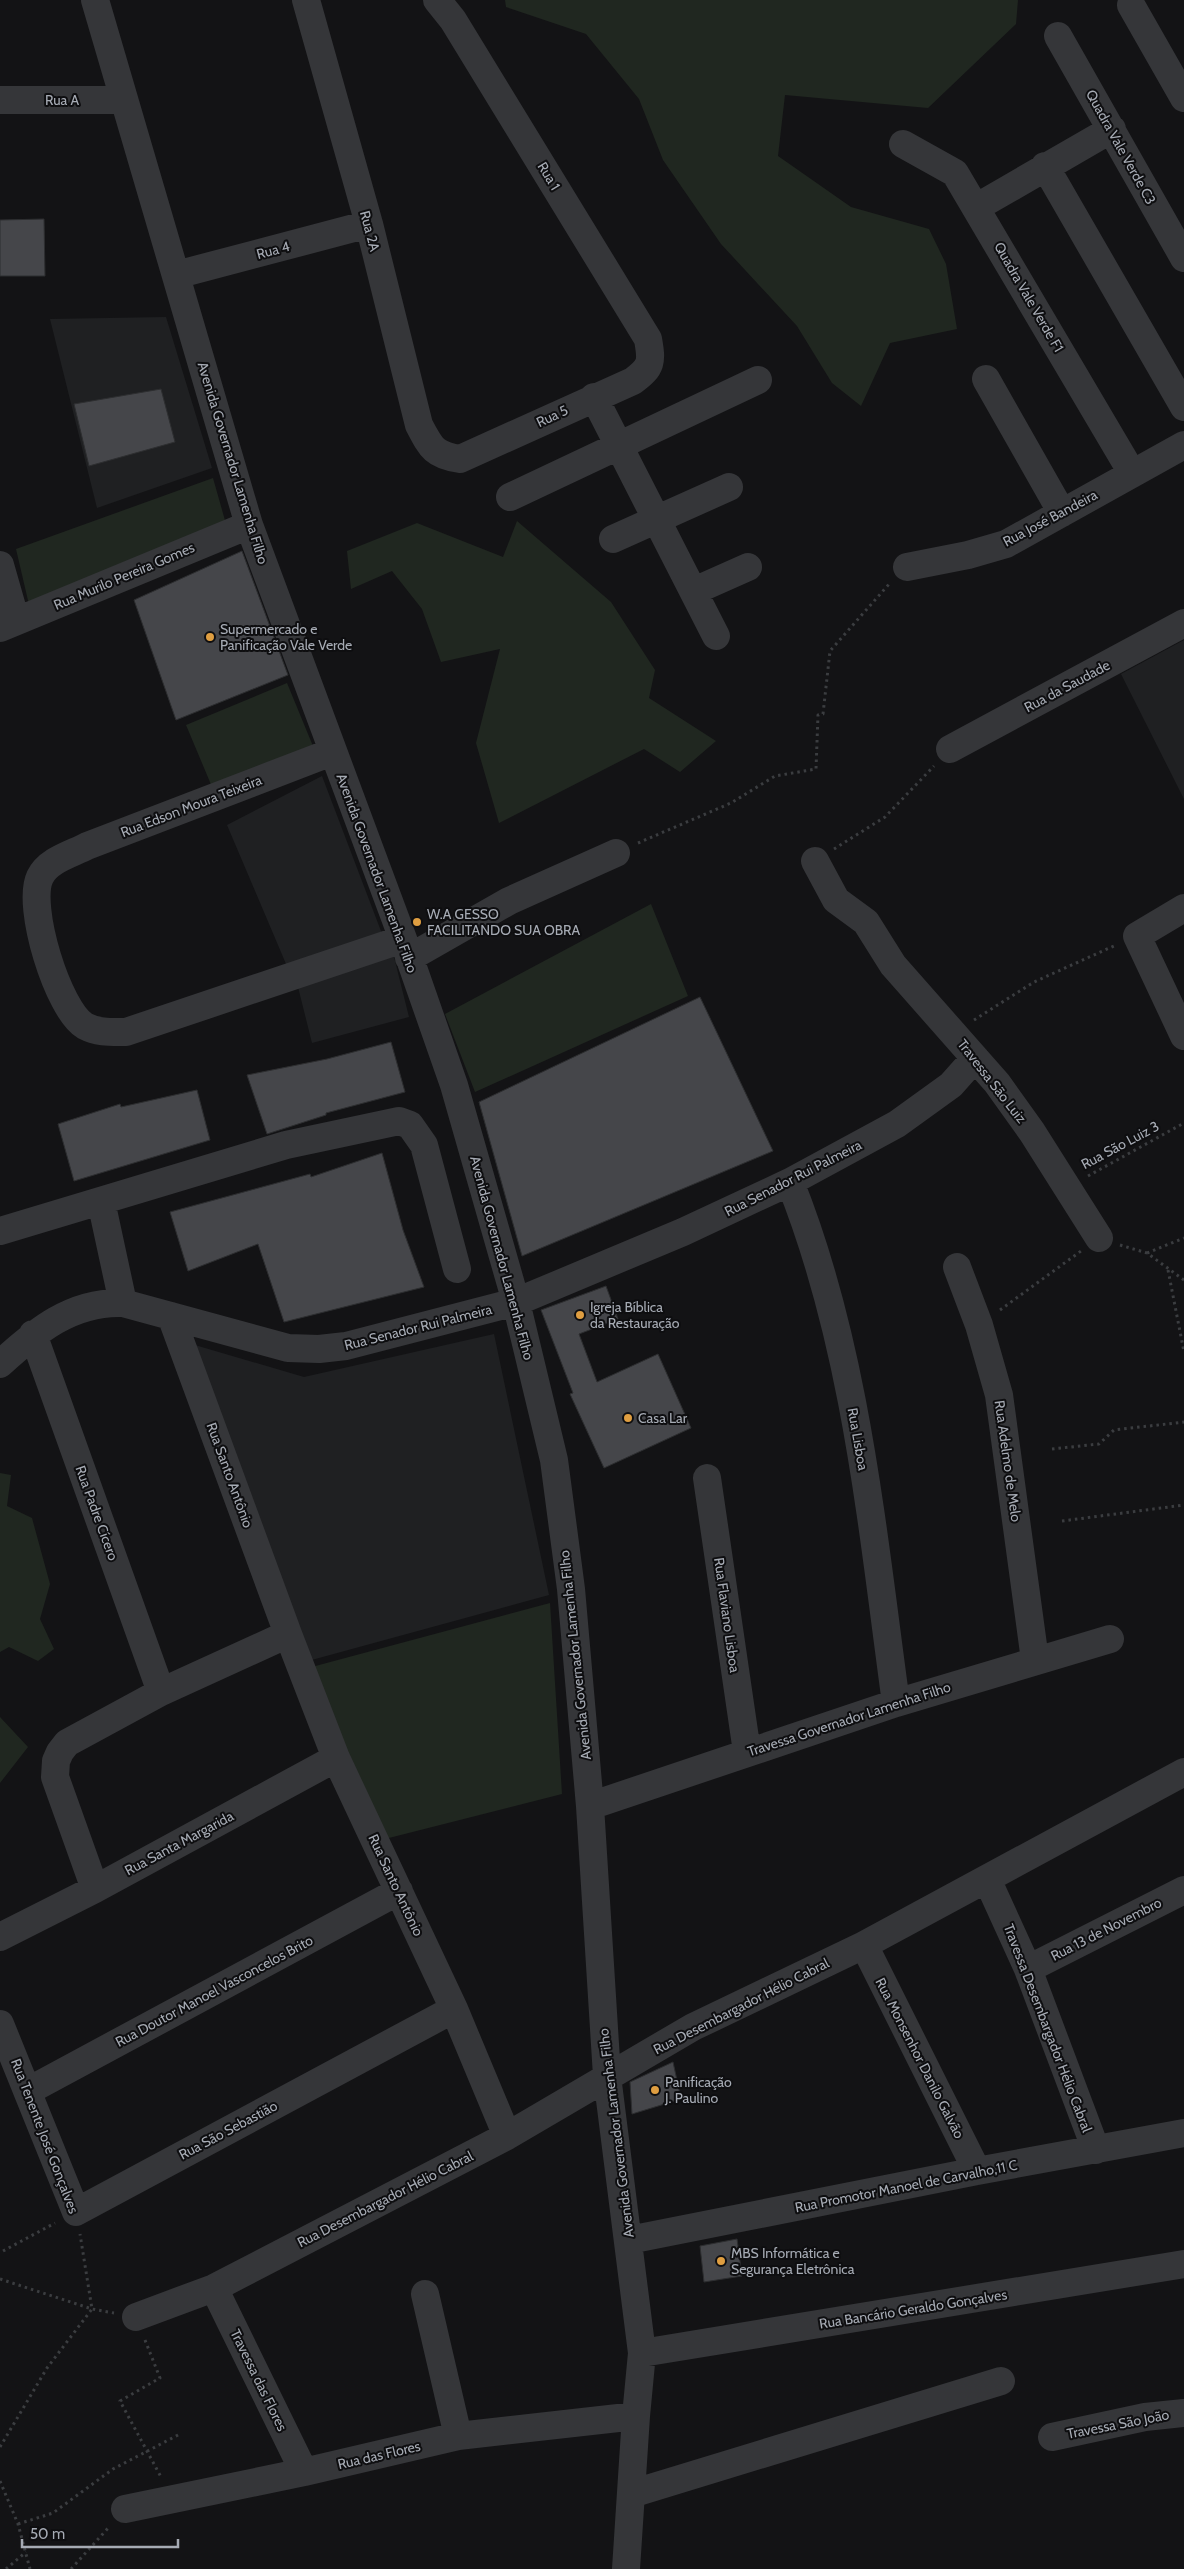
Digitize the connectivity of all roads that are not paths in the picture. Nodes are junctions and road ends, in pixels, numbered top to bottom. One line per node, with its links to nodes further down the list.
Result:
1 (95, 0): 8 (street, Avenida Governador Lamenha Filho)
2 (306, 0): 13 (street, Rua 2A)
3 (437, 0): 16 (street, Rua 1)
4 (1130, 5): 6 (street)
5 (1058, 36): 9 (street, Quadra Vale Verde C3)
6 (1183, 95)
7 (0, 100): 8 (street, Rua A)
8 (124, 100): 15 (street, Avenida Governador Lamenha Filho)
9 (1112, 129): 11 (street); 14 (street, Quadra Vale Verde C3)
10 (904, 144): 12 (street, Quadra Vale Verde F1)
11 (1045, 166): 12 (street); 20 (street)
12 (977, 207): 24 (street, Quadra Vale Verde F1)
13 (369, 224): 15 (street, Rua 4); 23 (street, Rua 2A)
14 (1184, 258)
15 (176, 276): 29 (street, Avenida Governador Lamenha Filho)
16 (651, 357): 19 (street, Rua 5)
17 (986, 379): 27 (street)
18 (758, 380): 22 (street)
19 (594, 397): 22 (street); 23 (street, Rua 5)
20 (1184, 407)
21 (1184, 445): 24 (street, Rua José Bandeira)
22 (618, 446): 26 (street); 28 (street)
23 (441, 456)
24 (1132, 473): 27 (street, Rua José Bandeira)
25 (729, 487): 28 (street)
26 (510, 497)
27 (1062, 513): 33 (street, Rua José Bandeira)
28 (656, 520): 30 (street); 34 (street)
29 (249, 525): 36 (street, Rua Murilo Pereira Gomes); 39 (street, Avenida Governador Lamenha Filho)
30 (613, 539)
31 (0, 565): 36 (street)
32 (748, 567): 34 (street)
33 (907, 567)
34 (694, 591): 37 (street)
35 (1184, 623): 38 (street, Rua da Saudade)
36 (8, 625)
37 (716, 636)
38 (950, 749)
39 (332, 752): 43 (street, Avenida Governador Lamenha Filho); 43 (street, Rua Edson Moura Teixeira)
40 (616, 852): 43 (street)
41 (815, 861): 45 (street, Travessa São Luiz)
42 (1184, 908): 44 (street)
43 (406, 949): 53 (street, Avenida Governador Lamenha Filho)
44 (1184, 1036)
45 (976, 1058): 46 (street, Rua Senador Rui Palmeira); 49 (street, Travessa São Luiz)
46 (790, 1182): 53 (street, Rua Senador Rui Palmeira); 62 (street, Rua Lisboa)
47 (101, 1201): 48 (street); 51 (street); 52 (street)
48 (0, 1231)
49 (1099, 1238)
50 (957, 1267): 60 (street, Rua Adelmo de Melo)
51 (456, 1269)
52 (121, 1293): 54 (street, Rua Senador Rui Palmeira); 55 (street, Rua Senador Rui Palmeira)
53 (516, 1302): 54 (street, Rua Senador Rui Palmeira); 66 (street, Avenida Governador Lamenha Filho)
54 (171, 1316): 58 (street, Rua Santo Antônio)
55 (33, 1334): 56 (street, Rua Senador Rui Palmeira); 61 (street, Rua Padre Cícero)
56 (0, 1364)
57 (707, 1478): 63 (street, Rua Flaviano Lisboa)
58 (288, 1634): 61 (street); 64 (street, Rua Santo Antônio)
59 (1110, 1639): 60 (street, Travessa Governador Lamenha Filho)
60 (1035, 1660): 62 (street, Travessa Governador Lamenha Filho)
61 (161, 1692): 68 (street)
62 (896, 1703): 63 (street, Travessa Governador Lamenha Filho)
63 (747, 1752): 66 (street, Travessa Governador Lamenha Filho)
64 (336, 1758): 68 (street, Rua Santa Margarida); 70 (street, Rua Santo Antônio)
65 (1182, 1777): 67 (street, Rua Desembargador Hélio Cabral)
66 (590, 1806): 76 (street, Avenida Governador Lamenha Filho)
67 (987, 1879): 72 (street, Rua Desembargador Hélio Cabral); 73 (street, Travessa Desembargador Hélio Cabral)
68 (95, 1889): 71 (street, Rua Santa Margarida)
69 (1184, 1890): 73 (street, Rua 13 de Novembro)
70 (399, 1891): 74 (street, Rua Santo Antônio); 77 (street, Rua Doutor Manoel Vasconcelos Brito)
71 (10, 1931)
72 (864, 1945): 76 (street, Rua Desembargador Hélio Cabral); 81 (street, Rua Monsenhor Danilo Galvão)
73 (1028, 1969): 80 (street, Travessa Desembargador Hélio Cabral)
74 (454, 2009): 79 (street, Rua Santo Antônio); 82 (street, Rua São Sebastião)
75 (0, 2024): 77 (street, Rua Tenente José Gonçalves)
76 (607, 2076): 79 (street, Rua Desembargador Hélio Cabral); 83 (street, Avenida Governador Lamenha Filho)
77 (28, 2091): 82 (street, Rua Tenente José Gonçalves)
78 (1184, 2133): 80 (street, Rua Promotor Manoel de Carvalho,11 C)
79 (507, 2136): 85 (street, Rua Desembargador Hélio Cabral)
80 (1096, 2150): 81 (street, Rua Promotor Manoel de Carvalho,11 C)
81 (977, 2171): 83 (street, Rua Promotor Manoel de Carvalho,11 C)
82 (76, 2212)
83 (629, 2240): 88 (street, Avenida Governador Lamenha Filho)
84 (1184, 2264): 88 (street, Rua Bancário Geraldo Gonçalves)
85 (214, 2288): 87 (street, Rua Desembargador Hélio Cabral); 94 (street, Travessa das Flores)
86 (425, 2294): 92 (street)
87 (136, 2317)
88 (642, 2353): 91 (street, Avenida Governador Lamenha Filho)
89 (1001, 2381): 95 (street)
90 (1184, 2413): 93 (street, Travessa São João)
91 (636, 2416): 92 (street, Rua das Flores); 95 (street, Avenida Governador Lamenha Filho)
92 (458, 2436): 94 (street, Rua das Flores)
93 (1052, 2437)
94 (304, 2472): 96 (street, Rua das Flores)
95 (631, 2494): 97 (street, Avenida Governador Lamenha Filho)
96 (125, 2509)
97 (626, 2569)

